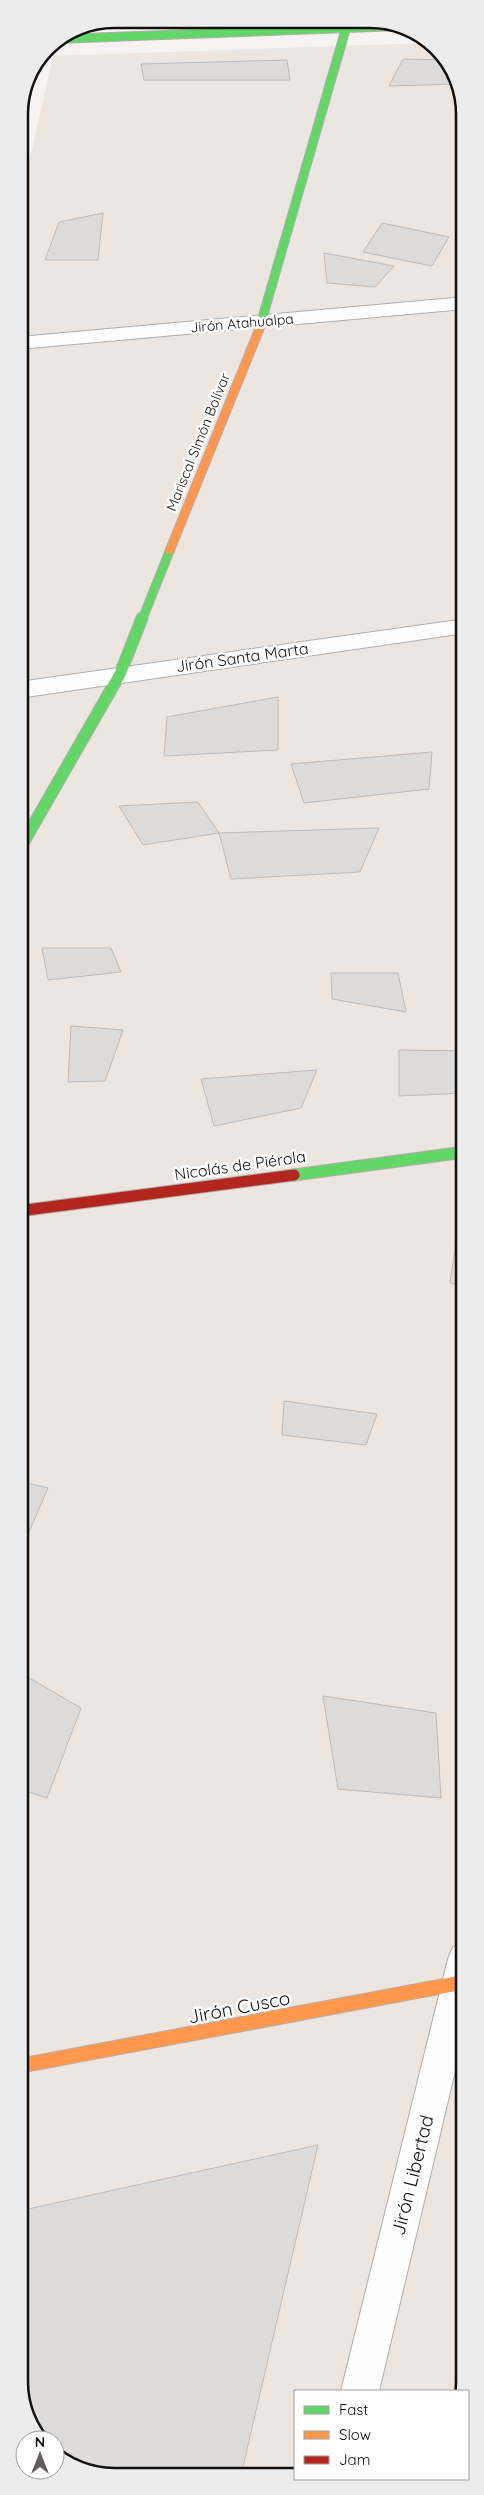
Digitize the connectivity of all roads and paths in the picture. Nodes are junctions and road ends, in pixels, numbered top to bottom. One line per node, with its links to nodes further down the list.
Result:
1 (287, 28): 3 (street)
2 (344, 28): 5 (street, Mariscal SImón Bolívar)
3 (71, 39)
4 (456, 304): 5 (street, Jirón Atahualpa)
5 (263, 321): 6 (street, Jirón Atahualpa); 8 (street, Mariscal SImón Bolívar)
6 (28, 342)
7 (456, 627): 8 (street, Jirón Santa Marta)
8 (120, 674): 9 (street, Jirón Santa Marta); 10 (street, Mariscal SImón Bolívar)
9 (28, 689)
10 (28, 834)
11 (456, 1153): 12 (street, Nicolás de Piérola)
12 (28, 1210)
13 (456, 1976): 15 (street, Jirón Cusco)
14 (456, 2003): 16 (street, Jirón Libertad)
15 (28, 2064)
16 (360, 2390)

